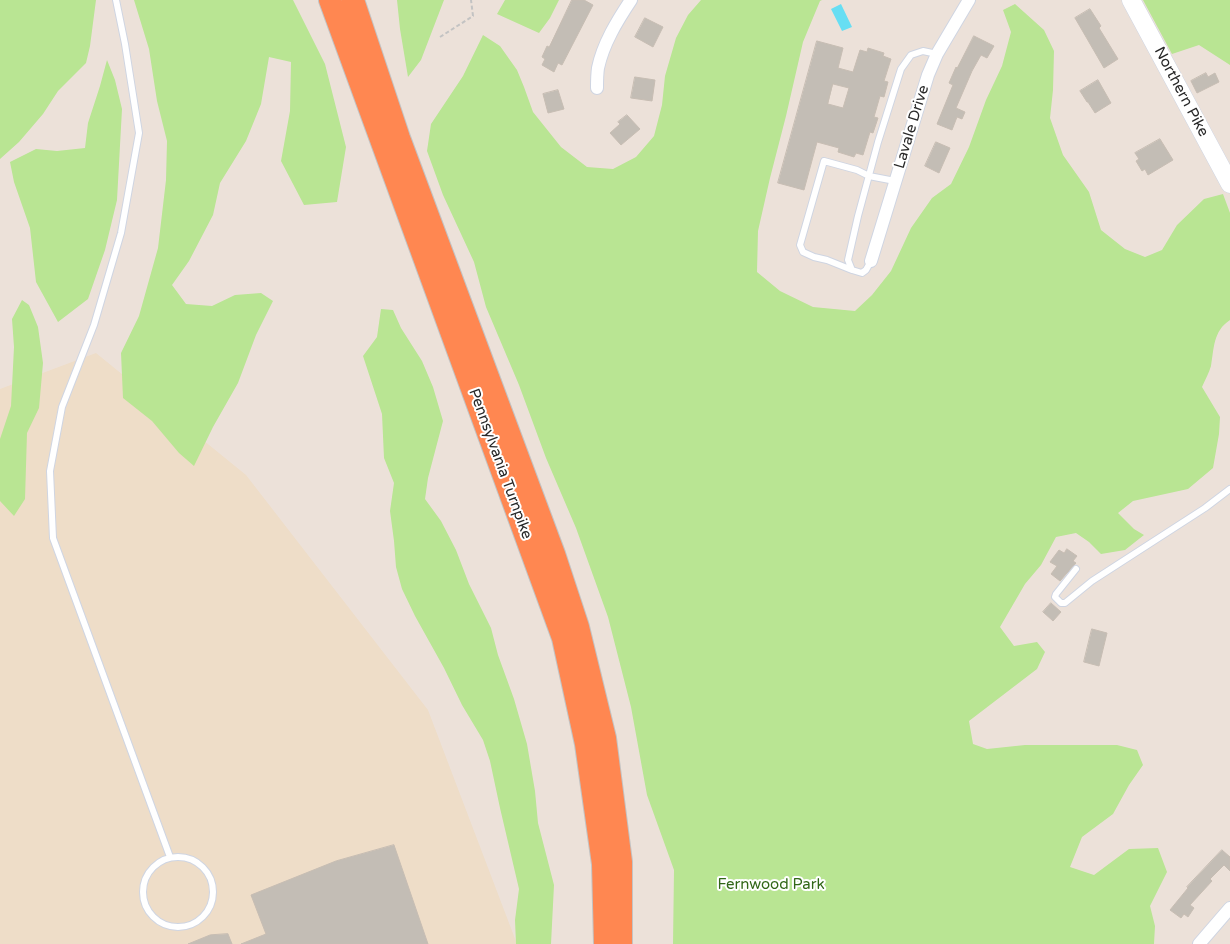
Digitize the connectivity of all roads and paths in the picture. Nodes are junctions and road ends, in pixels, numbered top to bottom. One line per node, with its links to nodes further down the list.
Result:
1 (116, 0): 18 (lane)
2 (330, 0): 20 (highway, Pennsylvania Turnpike)
3 (353, 0): 21 (highway, Pennsylvania Turnpike)
4 (471, 0): 8 (path)
5 (630, 0): 10 (street)
6 (969, 0): 9 (street, Lavale Drive)
7 (1130, 0): 13 (main road, Northern Pike)
8 (440, 37)
9 (936, 54): 11 (lane); 12 (street, Lavale Drive)
10 (597, 88)
11 (869, 176): 12 (lane); 15 (lane); 15 (lane)
12 (895, 181): 14 (street, Lavale Drive)
13 (1230, 184)
14 (870, 262): 15 (lane)
15 (852, 270)
16 (1230, 489): 17 (lane)
17 (1076, 569)
18 (170, 858): 18 (lane)
19 (1230, 908): 22 (street)
20 (604, 944)
21 (621, 944)
22 (1199, 944)

